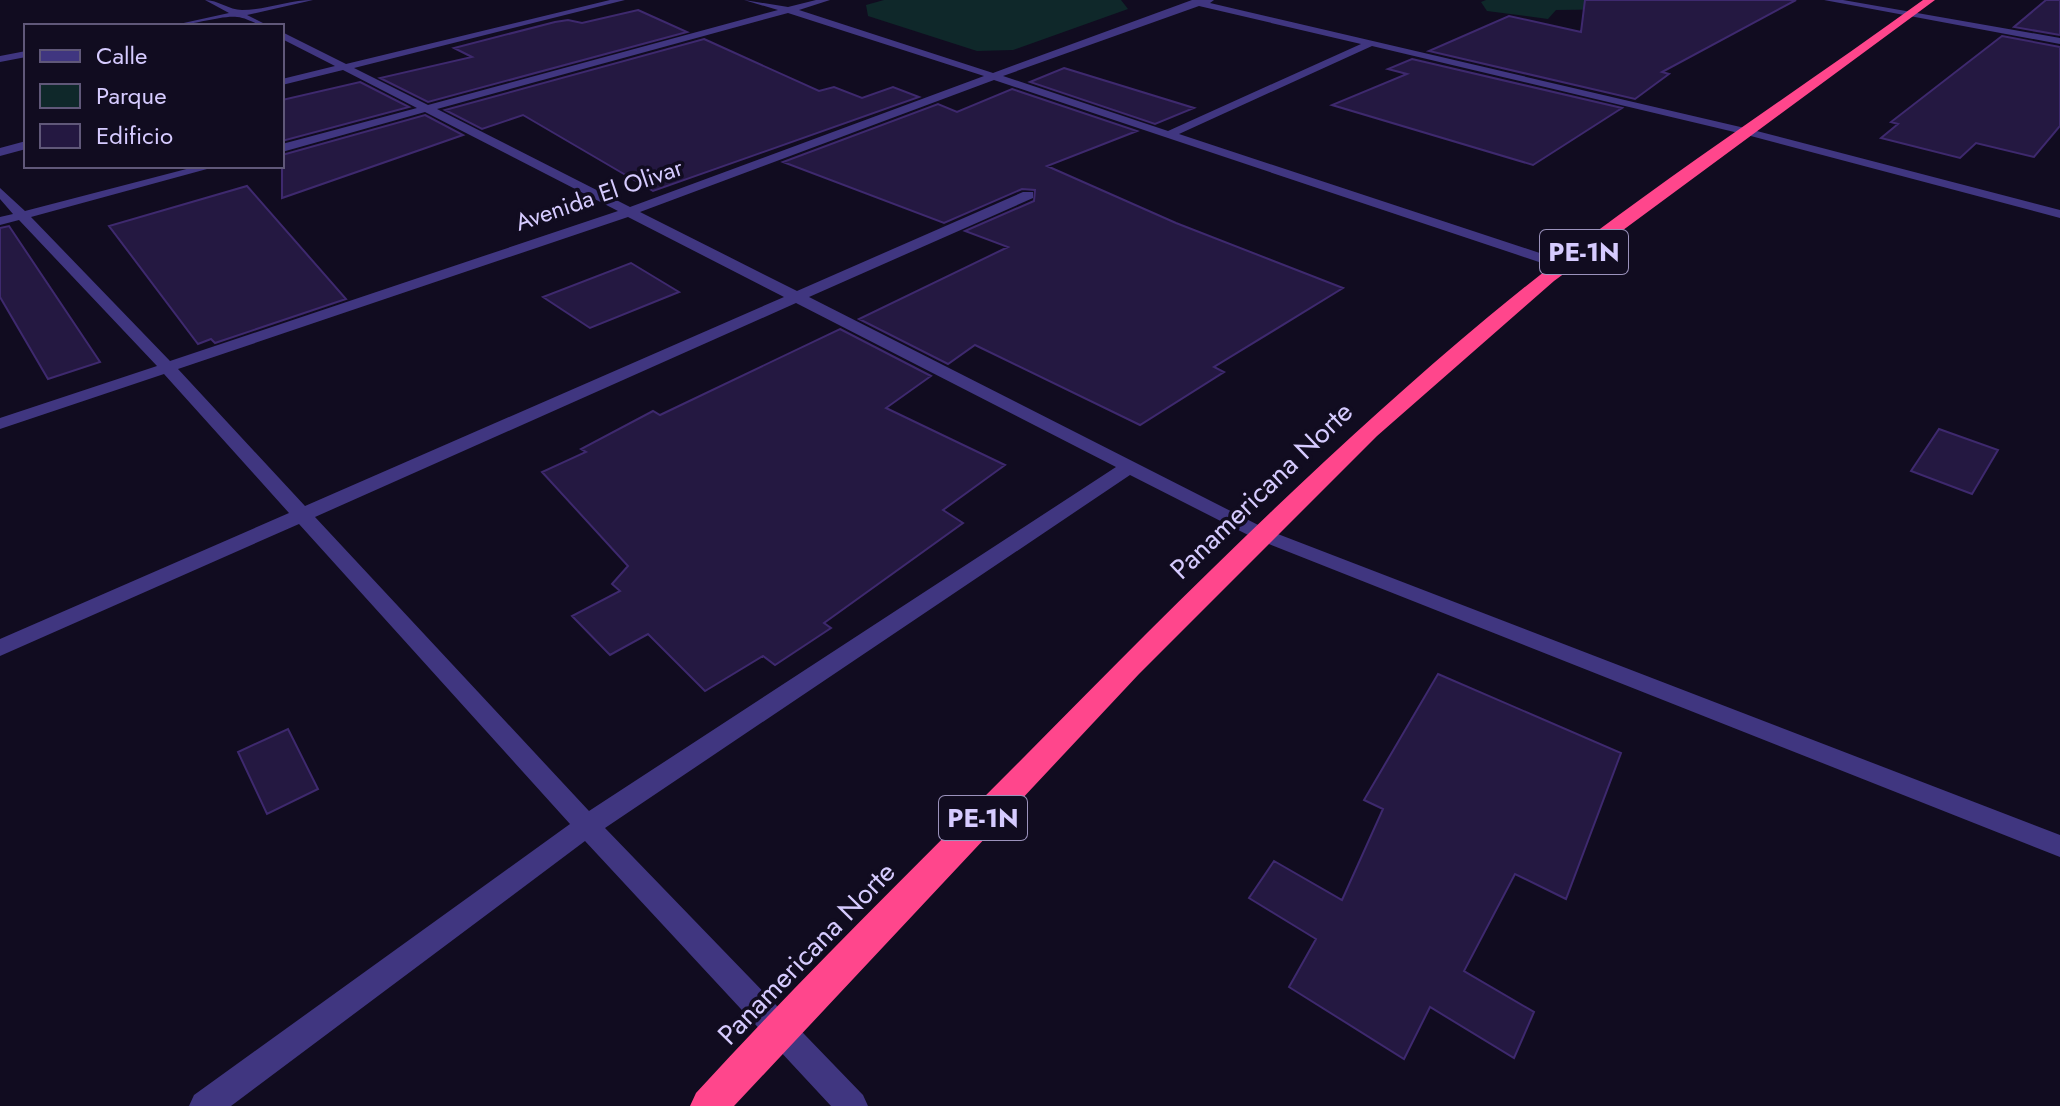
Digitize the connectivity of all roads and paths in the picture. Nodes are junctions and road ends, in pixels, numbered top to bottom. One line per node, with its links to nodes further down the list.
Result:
1 (209, 0): 10 (street)
2 (309, 0): 10 (street)
3 (621, 0): 19 (street)
4 (748, 0): 9 (street)
5 (826, 0): 9 (street)
6 (1828, 0): 11 (street)
7 (1930, 0): 11 (highway, Panamericana Norte / PE-1N)
8 (1199, 1): 16 (street); 20 (street, Avenida El Olivar)
9 (786, 11): 20 (street); 22 (street)
10 (239, 14): 12 (street); 13 (street)
11 (1910, 15): 15 (street); 23 (highway, Panamericana Norte / PE-1N)
12 (186, 24)
13 (260, 24)
14 (284, 36): 19 (street)
15 (2060, 41)
16 (1369, 44): 23 (street); 24 (street)
17 (24, 54): 18 (street)
18 (0, 59)
19 (344, 67): 21 (street); 22 (street)
20 (993, 76): 24 (street); 31 (street, Avenida El Olivar)
21 (284, 82)
22 (429, 110): 26 (street); 31 (street)
23 (1749, 132): 33 (street); 35 (highway, Panamericana Norte / PE-1N)
24 (1168, 135): 35 (street)
25 (24, 146): 27 (street)
26 (284, 147)
27 (0, 152)
28 (204, 168): 32 (street)
29 (0, 192): 32 (street)
30 (1028, 195): 36 (street)
31 (629, 212): 36 (street); 37 (street, Avenida El Olivar)
32 (25, 214): 34 (street); 37 (street)
33 (2060, 214)
34 (0, 221)
35 (1565, 266): 41 (highway, Panamericana Norte / PE-1N)
36 (798, 298): 39 (street); 40 (street)
37 (167, 367): 38 (street, Avenida El Olivar); 40 (street)
38 (0, 424)
39 (1129, 467): 41 (street); 43 (street)
40 (304, 516): 42 (street); 43 (street)
41 (1263, 535): 44 (street); 45 (highway, Panamericana Norte / PE-1N)
42 (0, 648)
43 (587, 826): 45 (street); 46 (street)
44 (2060, 846)
45 (779, 1026): 47 (highway, Panamericana Norte / PE-1N); 48 (street)
46 (205, 1106)
47 (709, 1106)
48 (852, 1106)

